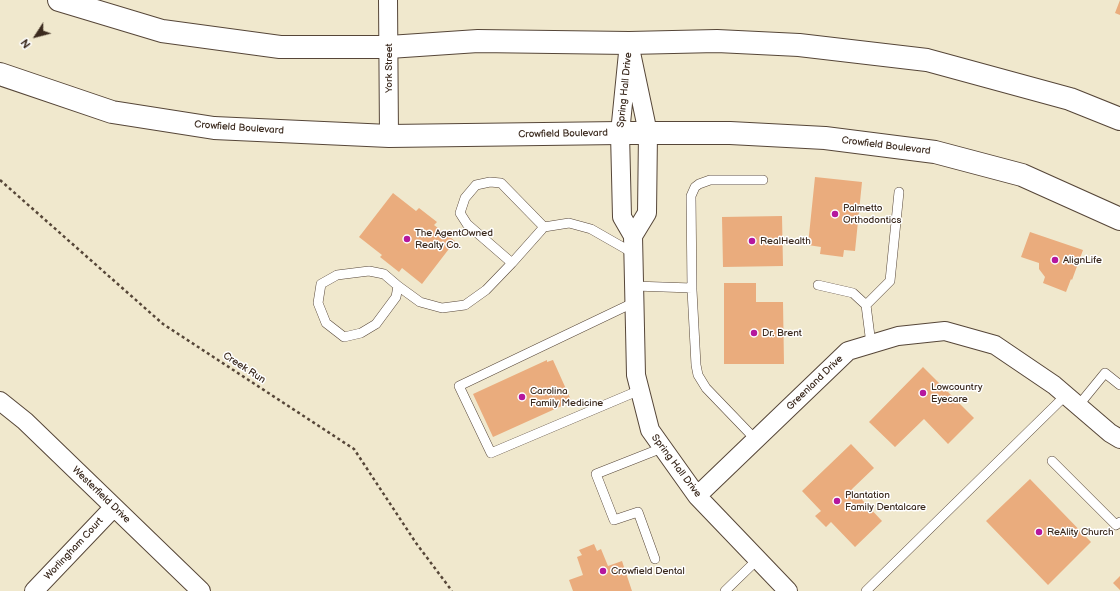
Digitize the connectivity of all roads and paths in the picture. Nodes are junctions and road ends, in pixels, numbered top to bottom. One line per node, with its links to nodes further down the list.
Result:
1 (59, 0): 4 (main road)
2 (388, 0): 4 (street, York Street)
3 (629, 43): 4 (main road); 6 (main road); 7 (street, Spring Hall Drive); 8 (street, Spring Hall Drive)
4 (389, 47): 9 (street, York Street)
5 (0, 74): 9 (main road, Crowfield Boulevard)
6 (1120, 119)
7 (620, 133): 8 (main road, Crowfield Boulevard); 9 (main road, Crowfield Boulevard); 15 (street, Spring Hall Drive)
8 (648, 133): 13 (main road, Crowfield Boulevard); 15 (street, Spring Hall Drive)
9 (389, 136)
10 (0, 180): 38 (path, Creek Run)
11 (763, 180): 19 (lane)
12 (899, 192): 21 (lane)
13 (1120, 219)
14 (544, 227): 15 (lane); 16 (lane); 16 (lane)
15 (633, 244): 20 (street, Spring Hall Drive)
16 (512, 263): 18 (lane)
17 (818, 285): 21 (lane)
18 (398, 286): 18 (lane)
19 (692, 288): 20 (lane); 28 (lane)
20 (635, 294): 24 (street, Spring Hall Drive); 24 (lane)
21 (866, 305): 22 (lane)
22 (872, 344): 25 (street, Greenland Drive); 28 (street, Greenland Drive)
23 (1120, 385): 25 (lane)
24 (640, 390): 29 (street, Spring Hall Drive)
25 (1072, 400): 27 (street, Greenland Drive); 41 (lane)
26 (0, 401): 32 (street, Westerfield Drive)
27 (1120, 439)
28 (756, 440): 31 (street, Greenland Drive)
29 (662, 448): 31 (street, Spring Hall Drive); 34 (lane)
30 (1052, 461): 33 (lane)
31 (697, 496): 35 (street, Spring Hall Drive)
32 (114, 507): 36 (street, Worlingham Court); 37 (street, Westerfield Drive)
33 (1120, 522)
34 (656, 559)
35 (758, 559): 39 (lane); 40 (street, Spring Hall Drive)
36 (34, 591)
37 (201, 591)
38 (452, 591)
39 (725, 591)
40 (788, 591)
41 (866, 591)

